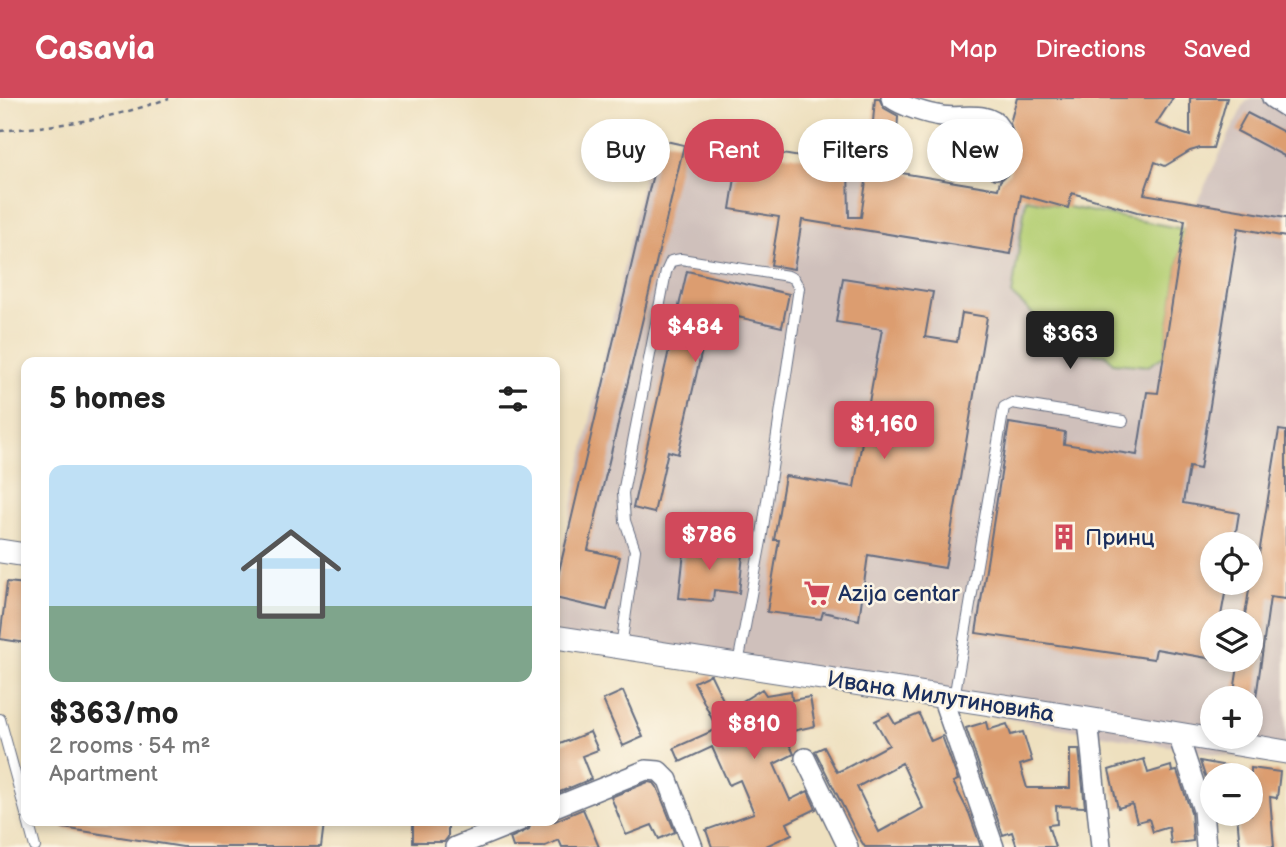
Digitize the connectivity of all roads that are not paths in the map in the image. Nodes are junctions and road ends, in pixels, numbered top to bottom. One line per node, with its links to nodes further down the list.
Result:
1 (891, 98): 4 (street)
2 (1272, 98): 3 (street)
3 (1286, 107)
4 (991, 119)
5 (1122, 421): 11 (lane)
6 (0, 551): 7 (street)
7 (21, 554)
8 (560, 637): 9 (street, Ивана Милутиновића)
9 (621, 647): 10 (street, Ивана Милутиновића); 10 (lane)
10 (738, 665): 11 (street, Ивана Милутиновића)
11 (948, 698): 13 (street, Ивана Милутиновића); 25 (street)
12 (0, 719): 17 (lane)
13 (1088, 719): 14 (street, Ивана Милутиновића); 26 (street)
14 (1178, 735): 15 (street, Ивана Милутиновића); 27 (street)
15 (1286, 752)
16 (805, 758): 24 (street)
17 (21, 796)
18 (560, 805): 23 (street)
19 (29, 826): 21 (lane)
20 (507, 826): 22 (street)
21 (35, 847)
22 (454, 847)
23 (693, 847)
24 (848, 847)
25 (994, 847)
26 (1101, 847)
27 (1206, 847)

